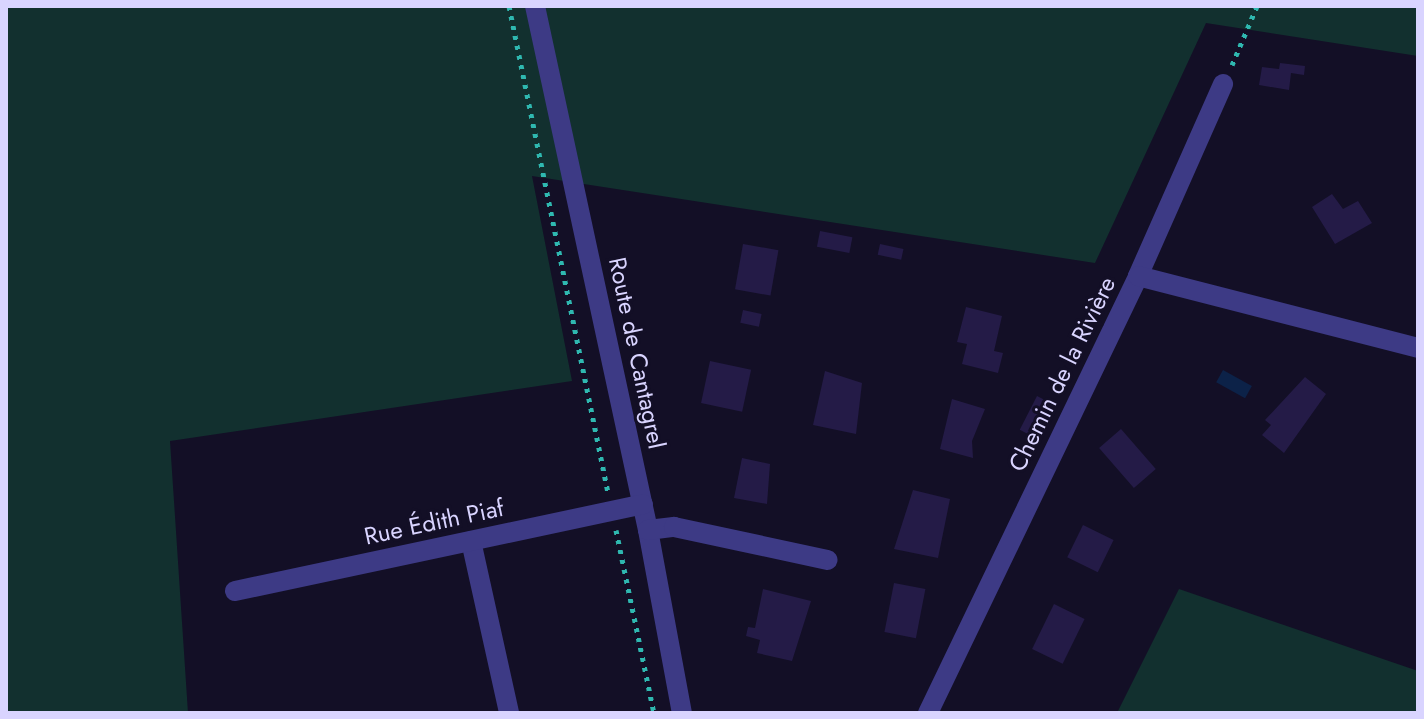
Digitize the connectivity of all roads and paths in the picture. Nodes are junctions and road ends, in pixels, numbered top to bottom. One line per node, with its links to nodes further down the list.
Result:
1 (509, 6): 8 (path)
2 (535, 6): 7 (street, Route de Cantagrel)
3 (1257, 6): 4 (path)
4 (1223, 84): 5 (street)
5 (1138, 276): 6 (street, Chemin de la Rivière); 16 (street, Chemin de la Rivière)
6 (1418, 348)
7 (643, 504): 8 (street, Rue Édith Piaf); 9 (street, Route de Cantagrel)
8 (613, 512): 10 (street, Rue Édith Piaf); 14 (path)
9 (648, 530): 11 (street); 15 (street, Route de Cantagrel)
10 (471, 541): 12 (street, Rue Édith Piaf); 13 (street)
11 (828, 560)
12 (235, 591)
13 (509, 713)
14 (654, 713)
15 (682, 713)
16 (928, 713)

